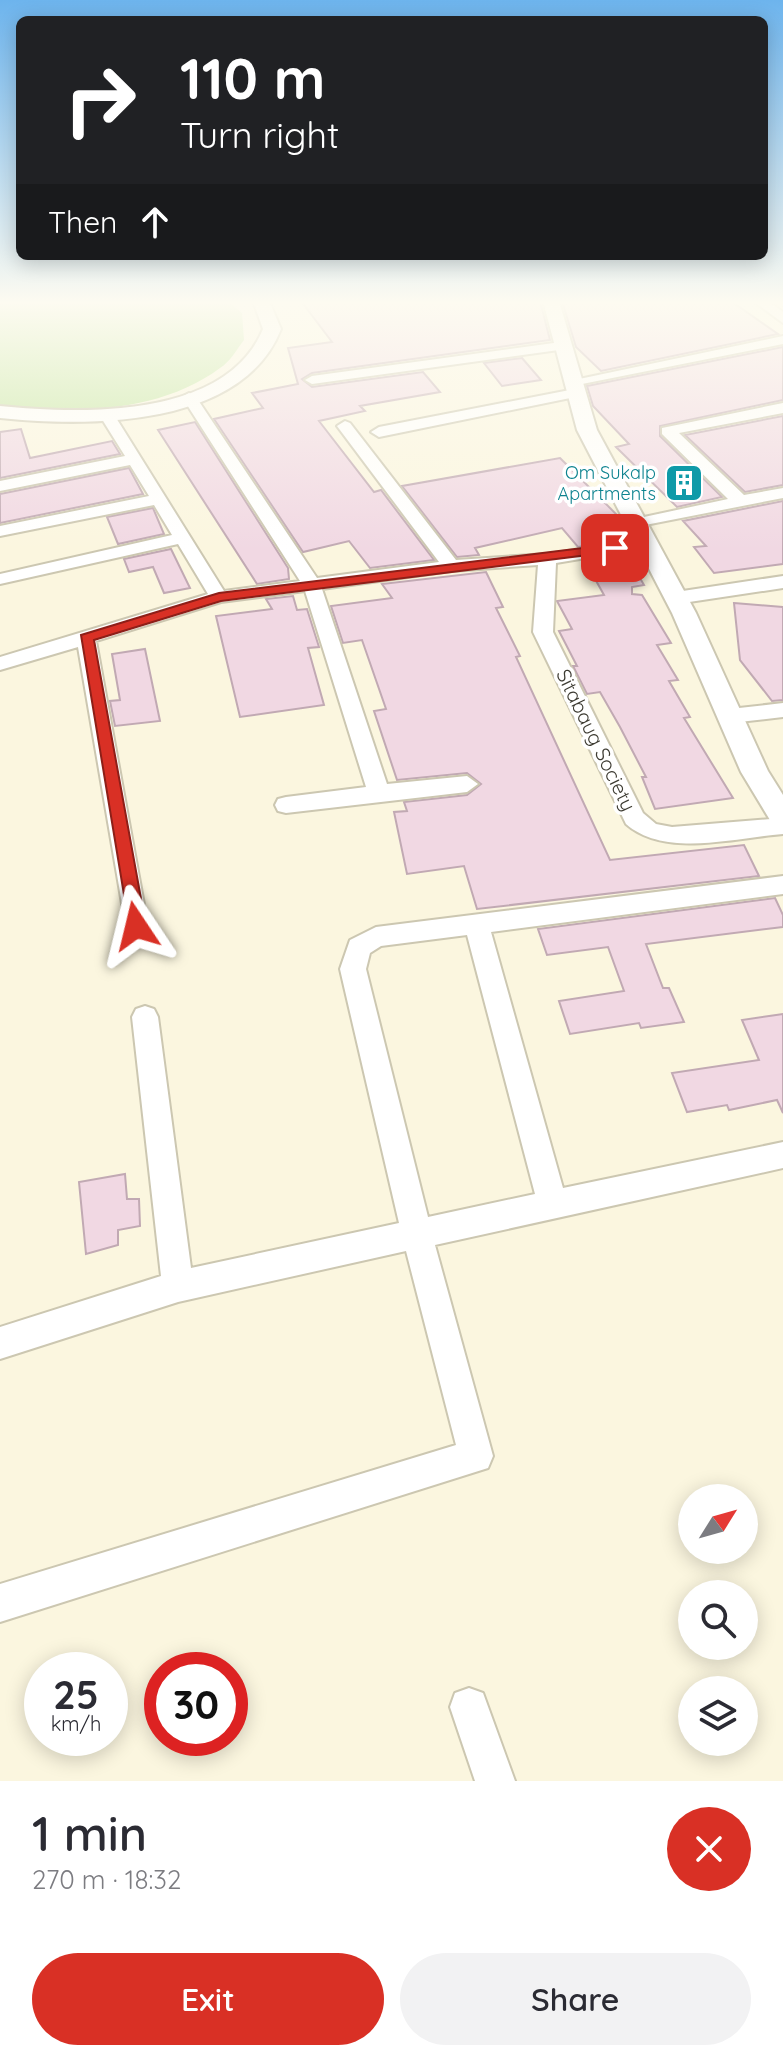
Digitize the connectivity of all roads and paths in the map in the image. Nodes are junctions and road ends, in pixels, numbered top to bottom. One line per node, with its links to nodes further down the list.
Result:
1 (219, 384): 5 (street)
2 (573, 384): 4 (street)
3 (587, 384): 4 (street)
4 (574, 387): 10 (street); 17 (street)
5 (189, 397): 8 (street); 23 (street)
6 (783, 408): 15 (street)
7 (0, 412): 8 (street)
8 (108, 416): 11 (street)
9 (345, 426): 20 (street)
10 (379, 432)
11 (134, 459): 12 (street); 14 (street)
12 (0, 486)
13 (783, 493): 15 (street)
14 (159, 499): 16 (street); 18 (street)
15 (740, 501): 17 (street)
16 (0, 531)
17 (641, 533): 19 (street); 25 (street)
18 (183, 538): 21 (street); 24 (street)
19 (547, 559): 20 (street); 34 (street, Sitabaug Society)
20 (451, 566): 23 (street)
21 (0, 579)
22 (783, 582): 25 (street)
23 (312, 585): 24 (street); 31 (street)
24 (219, 597): 26 (street)
25 (676, 598): 29 (street)
26 (86, 638): 27 (street); 37 (street)
27 (0, 664)
28 (783, 710): 29 (street)
29 (730, 716): 33 (street)
30 (467, 784): 31 (street)
31 (379, 793): 32 (street)
32 (286, 805)
33 (783, 818)
34 (783, 826)
35 (783, 885): 36 (street)
36 (476, 924): 40 (street); 41 (street)
37 (136, 926)
38 (145, 1017): 42 (street)
39 (783, 1155): 40 (street)
40 (553, 1205): 41 (street)
41 (417, 1234): 42 (street); 44 (street)
42 (178, 1286): 43 (street)
43 (0, 1343)
44 (0, 1603)
45 (469, 1707): 46 (street)
46 (495, 1781)

